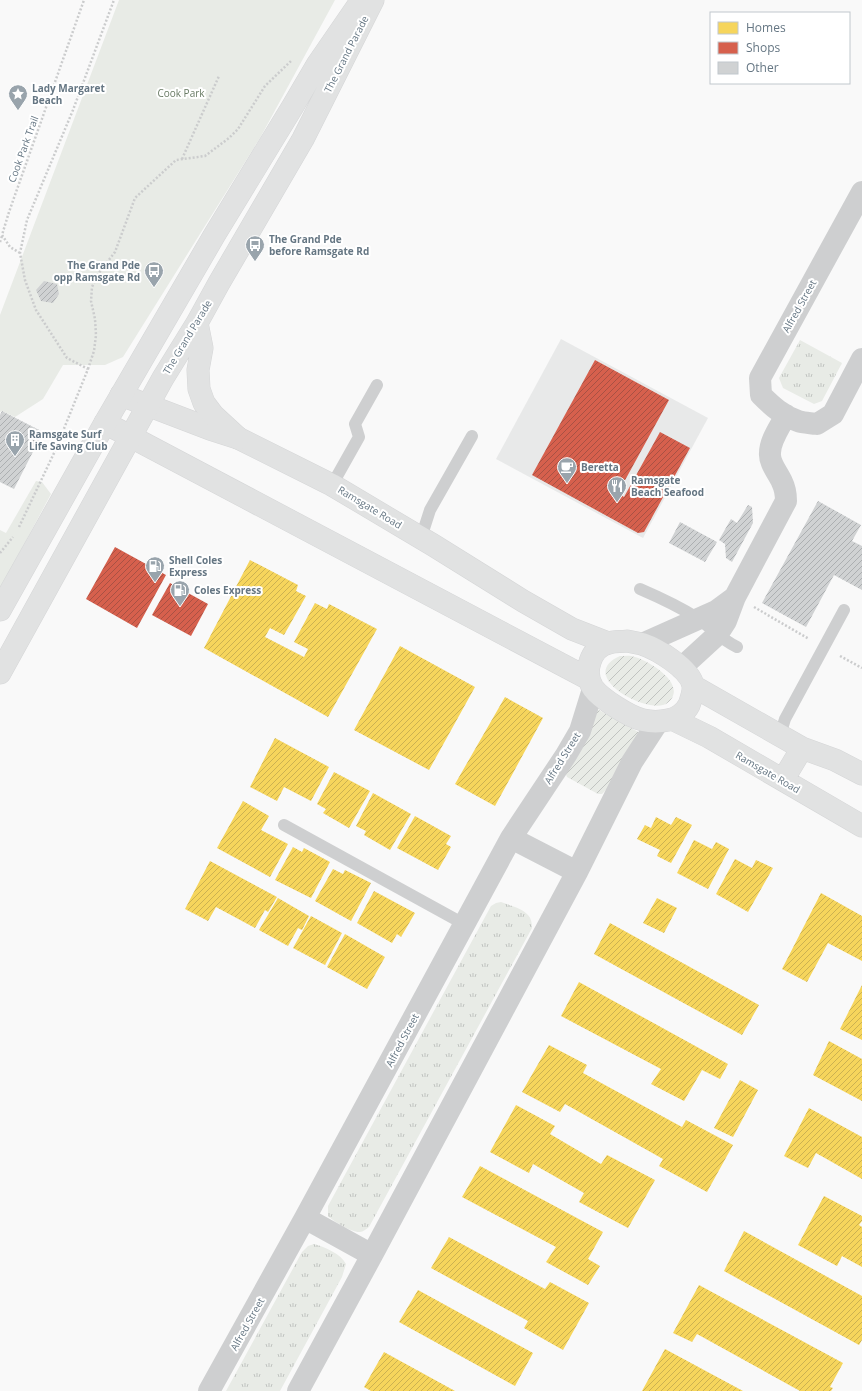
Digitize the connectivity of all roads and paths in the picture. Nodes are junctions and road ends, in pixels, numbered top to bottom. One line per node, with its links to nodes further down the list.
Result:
1 (84, 0): 9 (path, Cook Park Trail)
2 (114, 0): 11 (path)
3 (362, 0): 16 (main road, The Grand Parade)
4 (373, 0): 12 (main road, The Grand Parade)
5 (292, 60): 7 (path)
6 (219, 76): 7 (path)
7 (182, 159): 14 (path)
8 (862, 192): 18 (street, Alfred Street)
9 (2, 235): 10 (path, Cook Park Trail); 11 (path)
10 (0, 242)
11 (20, 253): 14 (path)
12 (197, 323): 17 (main road, The Grand Parade); 22 (main road)
13 (862, 359): 18 (street, Alfred Street)
14 (88, 369): 24 (path)
15 (377, 385): 23 (lane)
16 (121, 395): 17 (main road, Ramsgate Road); 19 (main road, The Grand Parade)
17 (148, 405): 20 (main road, The Grand Parade); 22 (main road, Ramsgate Road)
18 (786, 415): 29 (street)
19 (105, 423): 20 (main road); 30 (main road, The Grand Parade)
20 (130, 436): 40 (main road, The Grand Parade); 41 (main road)
21 (472, 436): 26 (lane)
22 (238, 438): 23 (main road, Ramsgate Road)
23 (332, 485): 26 (main road, Ramsgate Road)
24 (18, 529)
25 (14, 536): 27 (path)
26 (421, 538): 34 (main road, Ramsgate Road)
27 (0, 553)
28 (640, 589): 32 (lane)
29 (744, 601): 32 (street); 33 (street); 37 (path)
30 (0, 610)
31 (844, 610): 37 (lane)
32 (699, 620): 33 (lane); 35 (street)
33 (717, 635): 36 (lane); 38 (street)
34 (608, 643): 35 (main road); 41 (main road)
35 (642, 644): 38 (main road)
36 (737, 647)
37 (823, 647): 39 (path); 44 (lane)
38 (682, 668): 42 (main road)
39 (862, 668)
40 (0, 673)
41 (591, 684): 43 (main road); 50 (street, Alfred Street)
42 (693, 686): 43 (main road); 44 (main road)
43 (666, 721): 47 (main road, Ramsgate Road); 51 (street)
44 (780, 735): 45 (main road)
45 (802, 748): 46 (main road); 47 (main road)
46 (862, 774)
47 (784, 780): 49 (main road, Ramsgate Road)
48 (284, 825): 52 (lane)
49 (862, 826)
50 (511, 838): 51 (street); 52 (street, Alfred Street)
51 (577, 872): 54 (street)
52 (464, 924): 53 (street, Alfred Street)
53 (305, 1218): 54 (street); 55 (street, Alfred Street)
54 (372, 1254): 56 (street)
55 (209, 1391)
56 (298, 1391)

